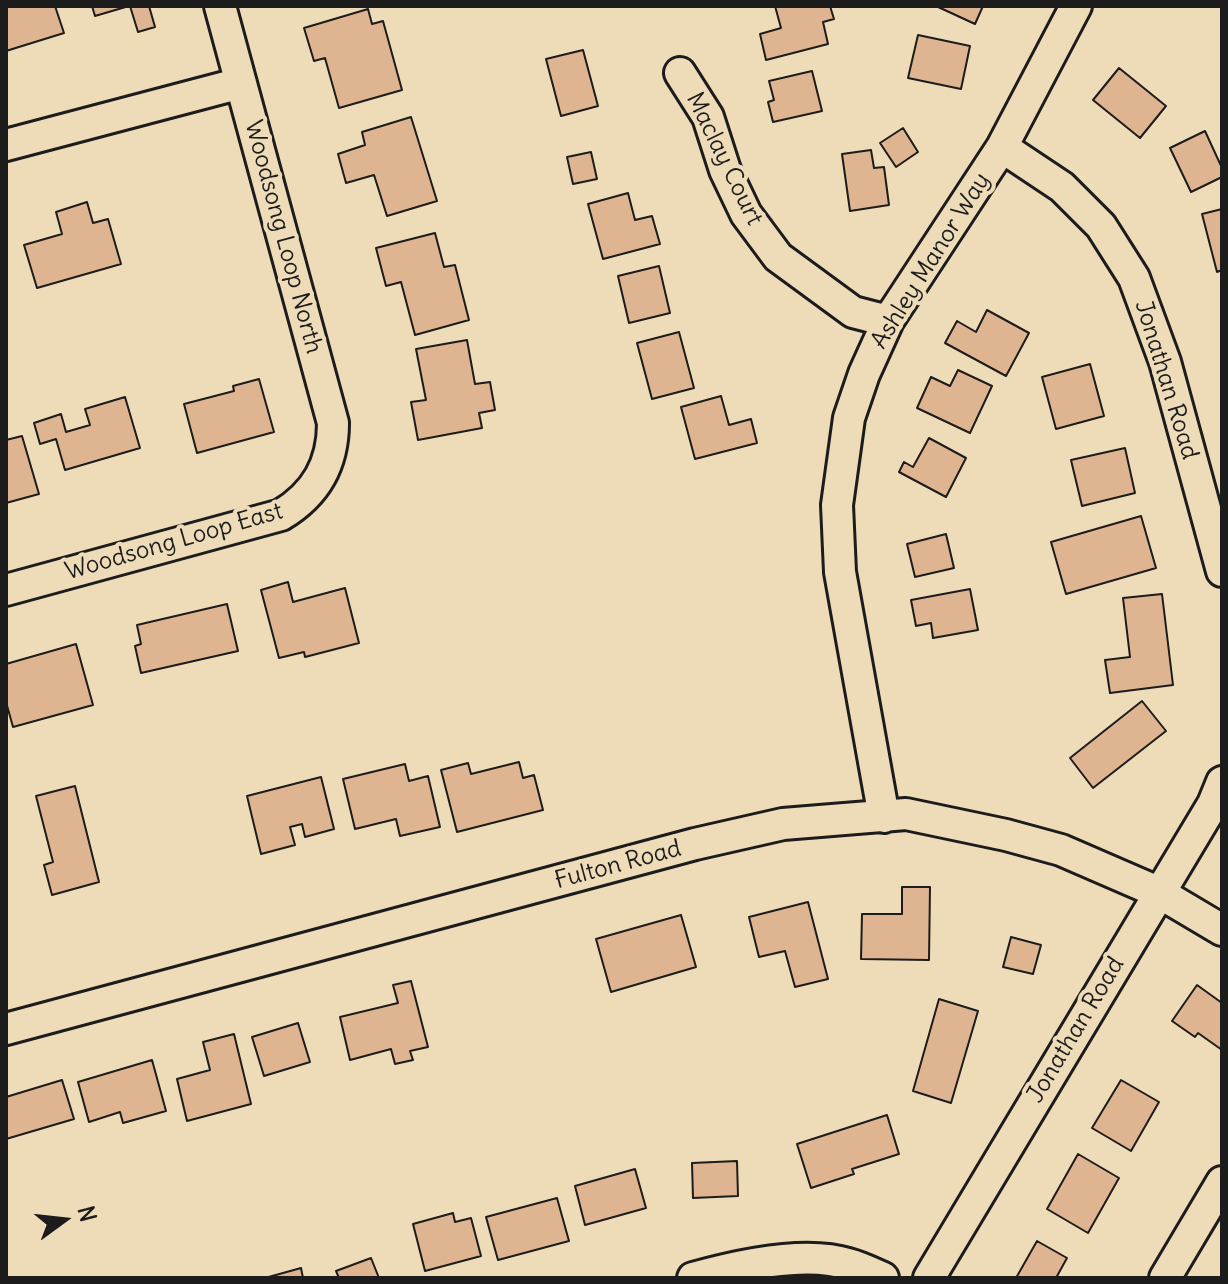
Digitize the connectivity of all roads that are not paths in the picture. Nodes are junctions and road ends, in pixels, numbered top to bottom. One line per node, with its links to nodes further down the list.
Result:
1 (220, 6): 4 (street, Woodsong Loop North)
2 (1076, 6): 6 (street, Ashley Manor Way)
3 (680, 73): 7 (street, Maclay Court)
4 (241, 83): 5 (street); 8 (street, Woodsong Loop North)
5 (6, 145)
6 (1002, 147): 7 (street, Ashley Manor Way); 9 (street, Jonathan Road)
7 (888, 321): 12 (street, Ashley Manor Way)
8 (325, 469): 10 (street, Woodsong Loop East)
9 (1222, 571)
10 (6, 590)
11 (1222, 782): 13 (street, Jonathan Road)
12 (884, 817): 13 (street, Fulton Road); 15 (street, Fulton Road)
13 (1158, 892): 14 (street, Fulton Road); 19 (street, Jonathan Road)
14 (1222, 930)
15 (6, 1029)
16 (1222, 1182): 20 (street)
17 (693, 1278): 18 (street)
18 (883, 1278)
19 (929, 1278)
20 (1165, 1278)

